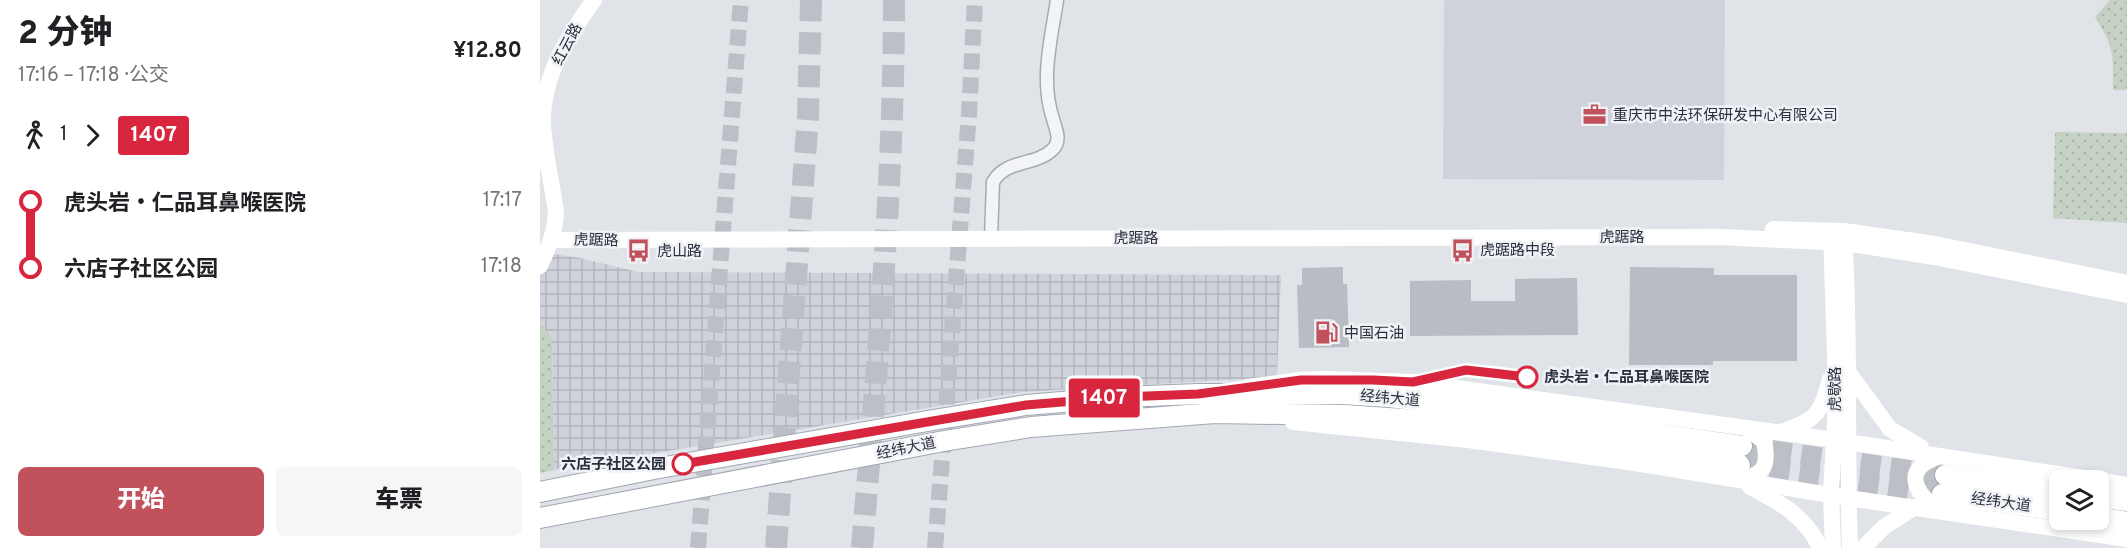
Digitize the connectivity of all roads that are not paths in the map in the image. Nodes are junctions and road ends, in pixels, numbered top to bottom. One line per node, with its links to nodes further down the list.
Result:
1 (594, 0): 4 (street, 红云路)
2 (1057, 0): 5 (street)
3 (1838, 236): 5 (street, 虎踞路); 7 (street, 虎踞路); 8 (street, 虎踞路); 9 (street, 虎歇路); 10 (street, 虎歇路)
4 (546, 238): 5 (street, 虎踞路); 6 (street, 红云路)
5 (991, 238)
6 (540, 266)
7 (2127, 283)
8 (2127, 295)
9 (1835, 357): 11 (street); 12 (street, 虎歇路)
10 (1849, 373): 12 (street, 虎歇路); 14 (street)
11 (1779, 433): 12 (street); 13 (street)
12 (1841, 441): 14 (street); 21 (street, 虎歇路); 22 (street, 虎歇路)
13 (1741, 455): 18 (main road, 经纬大道); 21 (street); 27 (main road, 经纬大道); 31 (street)
14 (1941, 456): 15 (street); 20 (street)
15 (2049, 473)
16 (2109, 482): 17 (street)
17 (2127, 485)
18 (540, 492)
19 (2049, 492): 20 (main road)
20 (1942, 493): 25 (street); 26 (main road, 经纬大道); 30 (street)
21 (1831, 494): 22 (street); 32 (street, 虎歇路)
22 (1848, 498): 25 (street); 33 (street, 虎歇路)
23 (2109, 499): 24 (main road)
24 (2127, 501)
25 (1916, 507): 34 (street)
26 (2049, 509)
27 (540, 518)
28 (2109, 519): 29 (main road)
29 (2127, 522)
30 (2127, 539)
31 (1820, 548)
32 (1833, 548)
33 (1850, 548)
34 (1863, 548)

